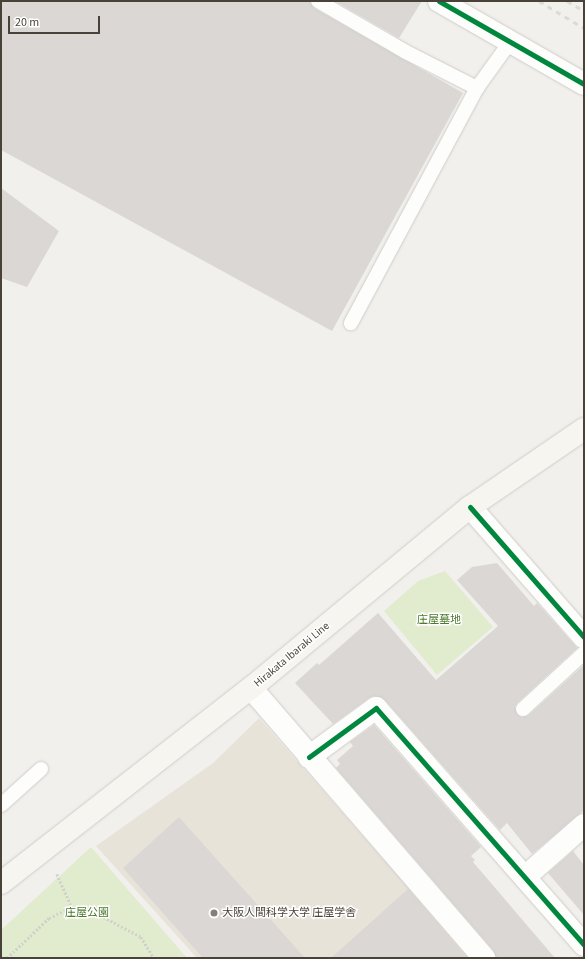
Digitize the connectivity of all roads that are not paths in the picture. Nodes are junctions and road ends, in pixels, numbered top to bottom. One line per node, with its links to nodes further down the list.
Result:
1 (318, 1): 5 (lane)
2 (439, 1): 3 (street)
3 (510, 42): 4 (street); 5 (lane)
4 (584, 84)
5 (477, 88): 6 (lane)
6 (351, 323)
7 (584, 429): 8 (main road, Hirakata Ibaraki Line)
8 (470, 507): 9 (street); 11 (main road, Hirakata Ibaraki Line)
9 (584, 637)
10 (584, 653): 12 (lane)
11 (251, 688): 13 (street); 18 (main road, Hirakata Ibaraki Line)
12 (523, 709)
13 (310, 757): 17 (street); 20 (street)
14 (41, 769): 15 (lane)
15 (1, 806)
16 (584, 825): 17 (street)
17 (525, 877): 19 (street)
18 (1, 883)
19 (584, 945)
20 (484, 958)

